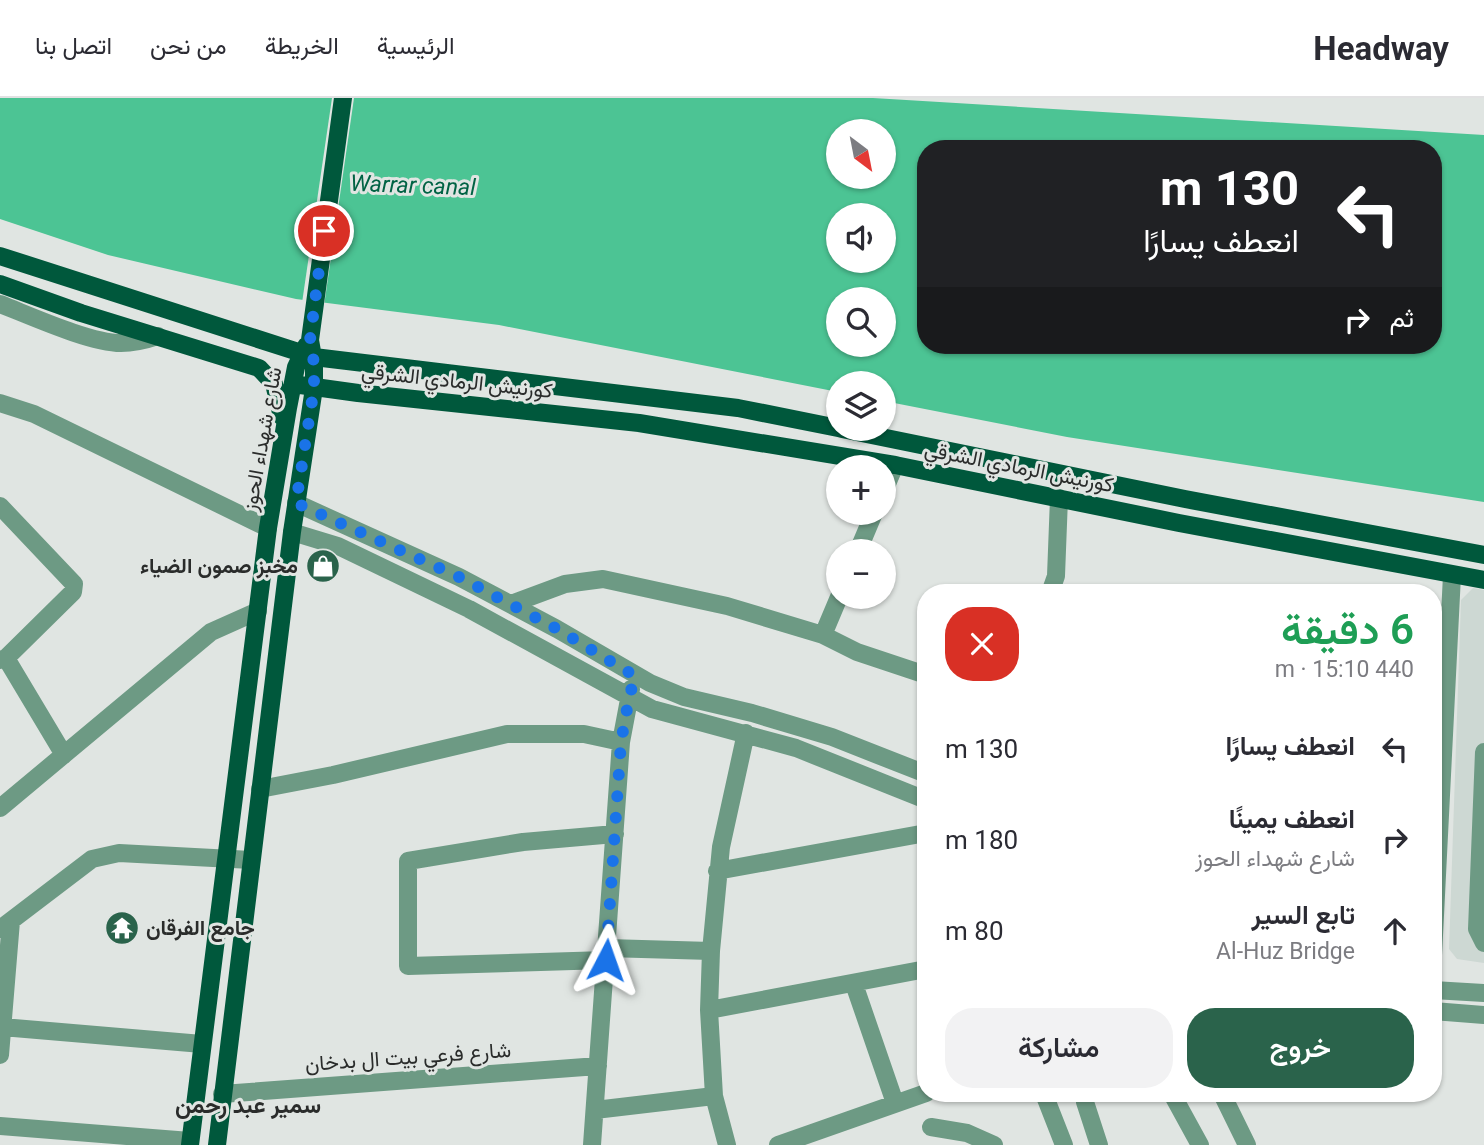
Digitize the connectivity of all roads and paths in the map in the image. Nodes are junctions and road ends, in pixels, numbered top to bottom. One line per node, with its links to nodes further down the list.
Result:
1 (343, 98): 8 (main road)
2 (0, 256): 5 (main road, كورنيش الرمادي الشرقي)
3 (0, 284): 6 (main road)
4 (0, 304): 6 (street)
5 (207, 321): 7 (main road); 8 (main road, كورنيش الرمادي الشرقي)
6 (158, 336): 7 (main road)
7 (200, 348): 14 (main road)
8 (308, 350): 9 (main road, شارع شهداء الحوز); 10 (main road, شارع شهداء الحوز); 13 (main road, كورنيش الرمادي الشرقي)
9 (293, 384): 10 (main road, كورنيش الرمادي الشرقي); 14 (main road, شارع شهداء الحوز)
10 (314, 388): 11 (main road, كورنيش الرمادي الشرقي); 15 (main road, شارع شهداء الحوز)
11 (358, 393): 15 (main road); 17 (main road, كورنيش الرمادي الشرقي)
12 (0, 403): 24 (street)
13 (826, 425)
14 (284, 428): 24 (main road, شارع شهداء الحوز)
15 (308, 431): 21 (main road, شارع شهداء الحوز)
16 (896, 440): 20 (main road, كورنيش الرمادي الشرقي)
17 (833, 455)
18 (896, 465): 19 (main road, كورنيش الرمادي الشرقي)
19 (1059, 498): 23 (main road, كورنيش الرمادي الشرقي); 29 (street)
20 (1185, 499): 23 (main road); 26 (main road, كورنيش الرمادي الشرقي)
21 (296, 503): 25 (main road, شارع شهداء الحوز); 30 (street)
22 (0, 506): 34 (street)
23 (1179, 523): 27 (main road, كورنيش الرمادي الشرقي)
24 (268, 528): 32 (main road, شارع شهداء الحوز)
25 (292, 532): 37 (street); 44 (main road, شارع شهداء الحوز)
26 (1484, 555)
27 (1452, 575): 28 (main road, كورنيش الرمادي الشرقي); 38 (street)
28 (1484, 580)
29 (1053, 584)
30 (511, 604): 33 (street); 36 (street)
31 (834, 609): 33 (street)
32 (258, 611): 42 (street); 49 (main road, شارع شهداء الحوز)
33 (823, 635): 35 (street)
34 (3, 659): 42 (street)
35 (917, 672)
36 (635, 676): 37 (street); 43 (street)
37 (629, 698): 39 (street); 40 (street)
38 (1442, 717)
39 (746, 733): 45 (street); 51 (street)
40 (621, 742): 44 (street); 47 (street)
41 (1484, 752): 53 (street)
42 (64, 755): 46 (street)
43 (917, 770)
44 (260, 789): 50 (main road, شارع شهداء الحوز)
45 (917, 796)
46 (0, 808)
47 (615, 834): 55 (street); 55 (street)
48 (917, 835): 51 (street)
49 (225, 859): 50 (street); 52 (street); 64 (main road, شارع شهداء الحوز)
50 (251, 860): 67 (main road, شارع شهداء الحوز)
51 (717, 871): 54 (street)
52 (5, 925): 63 (street)
53 (1484, 943)
54 (711, 951): 55 (street); 60 (street)
55 (606, 954): 66 (street)
56 (917, 971): 57 (street)
57 (854, 984): 60 (street); 74 (street)
58 (1442, 990): 59 (street)
59 (1484, 993)
60 (709, 1010): 68 (street)
61 (1442, 1012): 62 (street)
62 (1484, 1015)
63 (2, 1027): 64 (street); 65 (street)
64 (202, 1044): 79 (main road, شارع شهداء الحوز)
65 (0, 1055)
66 (598, 1066): 67 (street, شارع فرعي بيت ال بدخان); 75 (street)
67 (222, 1094): 80 (main road, شارع شهداء الحوز)
68 (714, 1096): 75 (street); 82 (street)
69 (917, 1096): 74 (street)
70 (1047, 1102): 85 (street)
71 (1085, 1102): 86 (street)
72 (1176, 1102): 87 (street)
73 (1226, 1102): 88 (street)
74 (895, 1103): 83 (street)
75 (595, 1110): 81 (street)
76 (0, 1126): 78 (street)
77 (931, 1127): 84 (street)
78 (59, 1138): 79 (street)
79 (190, 1143)
80 (217, 1145)
81 (592, 1145)
82 (727, 1145)
83 (778, 1145)
84 (994, 1145)
85 (1064, 1145)
86 (1099, 1145)
87 (1200, 1145)
88 (1247, 1145)

